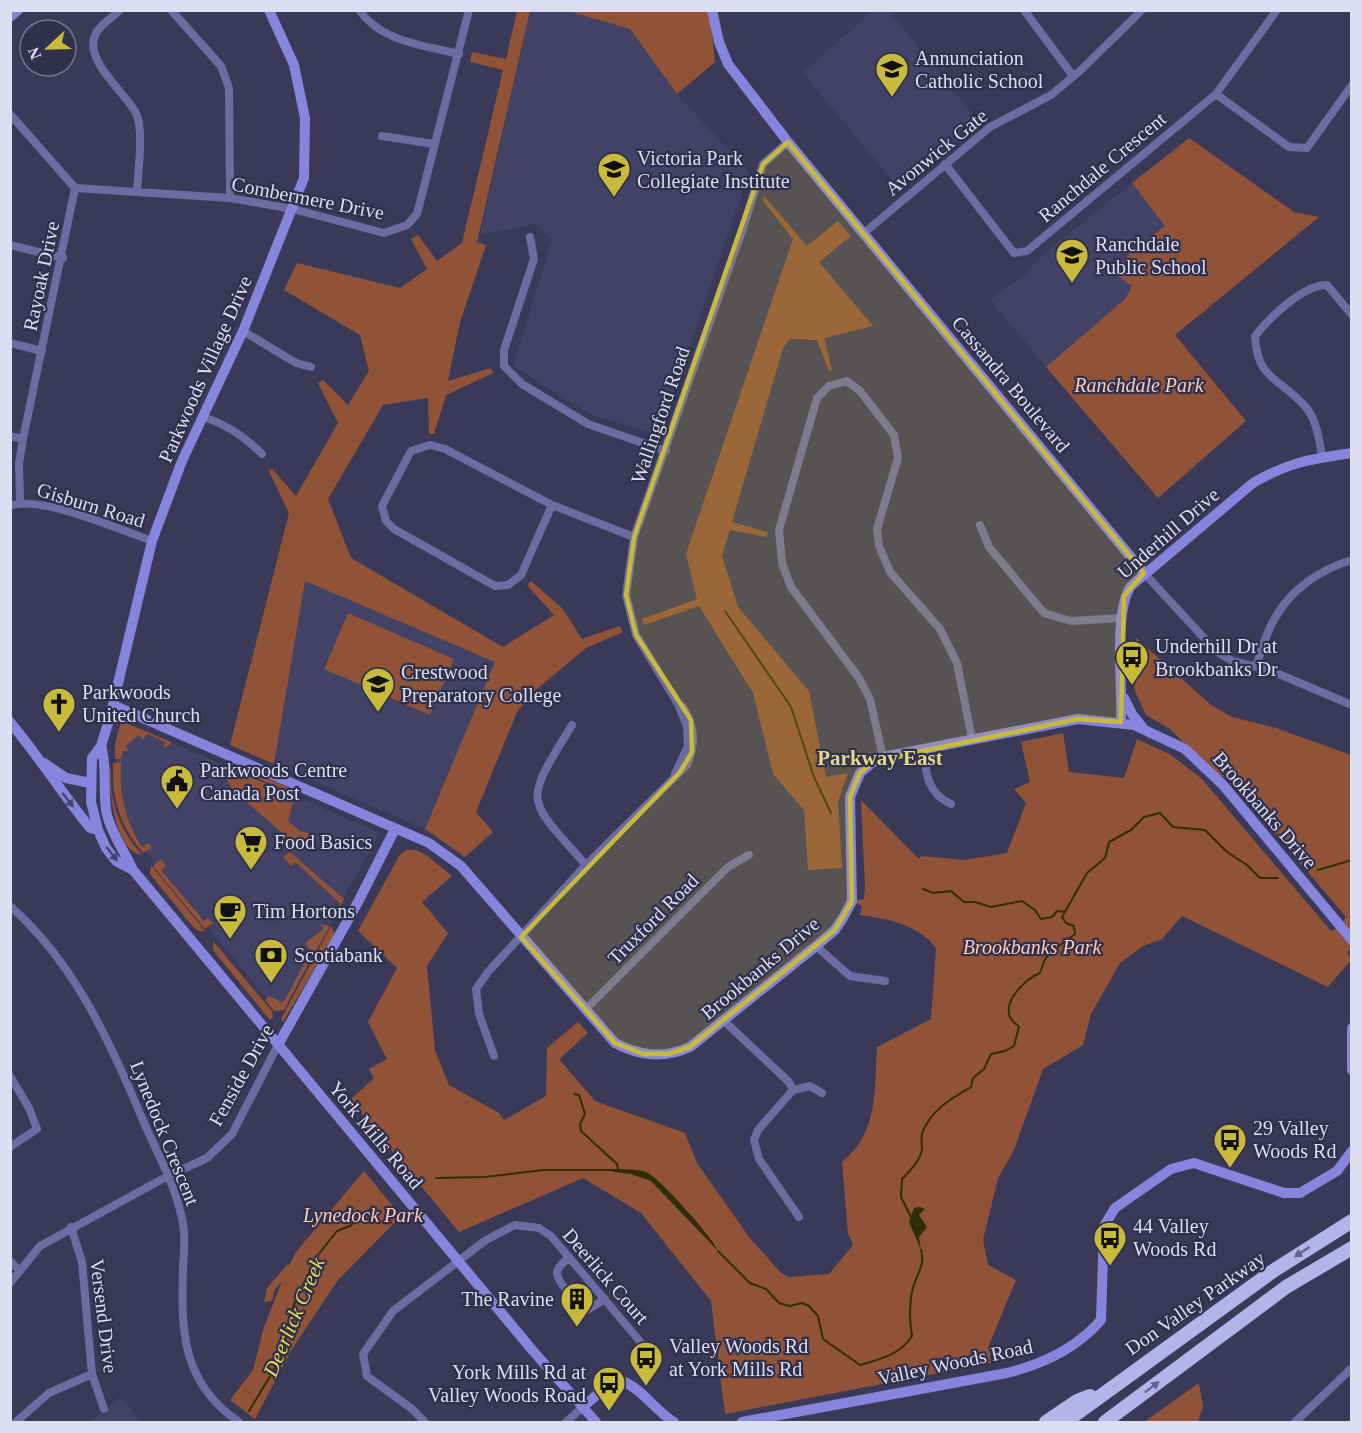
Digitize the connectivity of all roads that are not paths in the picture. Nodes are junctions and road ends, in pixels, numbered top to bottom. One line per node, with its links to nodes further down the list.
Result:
1 (18, 10): 11 (street)
2 (120, 10): 22 (street)
3 (171, 10): 23 (street)
4 (269, 10): 24 (street, Parkwoods Village Drive)
5 (358, 10): 12 (street)
6 (469, 10): 12 (street, Combermere Drive)
7 (712, 10): 18 (street, Cassandra Boulevard)
8 (1024, 10): 13 (street)
9 (1142, 10): 13 (street, Avonwick Gate)
10 (1277, 10): 15 (street, Ranchdale Crescent)
11 (10, 17)
12 (459, 54): 19 (street, Combermere Drive)
13 (1073, 76): 20 (street, Avonwick Gate)
14 (1352, 85): 15 (street)
15 (1216, 94): 20 (street, Ranchdale Crescent)
16 (10, 114): 21 (street)
17 (382, 136): 19 (street)
18 (788, 142): 25 (street, Cassandra Boulevard); 37 (street, Wallingford Road)
19 (434, 144): 24 (street, Combermere Drive)
20 (945, 164): 25 (street, Avonwick Gate)
21 (75, 188): 22 (street, Combermere Drive); 28 (street, Rayoak Drive)
22 (137, 192): 23 (street, Combermere Drive)
23 (230, 198): 24 (street, Combermere Drive)
24 (293, 209): 30 (street, Parkwoods Village Drive)
25 (864, 232): 48 (street, Cassandra Boulevard)
26 (530, 237): 37 (street)
27 (10, 244): 28 (street)
28 (63, 258): 32 (street, Rayoak Drive)
29 (1352, 315): 40 (street)
30 (243, 331): 33 (street); 34 (street, Parkwoods Village Drive)
31 (10, 343): 32 (street)
32 (42, 351): 36 (street, Rayoak Drive)
33 (311, 367)
34 (203, 417): 39 (street); 46 (street, Parkwoods Village Drive)
35 (10, 436): 36 (street)
36 (23, 439): 41 (street, Rayoak Drive)
37 (666, 451): 45 (street, Wallingford Road)
38 (1352, 453): 40 (street, Underhill Drive)
39 (262, 454)
40 (1322, 457): 48 (street, Underhill Drive)
41 (20, 502): 43 (street); 46 (street, Gisburn Road)
42 (552, 505): 42 (street); 45 (street)
43 (10, 506)
44 (980, 525): 49 (street)
45 (634, 537): 70 (street, Wallingford Road)
46 (152, 541): 52 (street, Parkwoods Village Drive)
47 (1352, 560): 50 (street)
48 (1144, 573): 49 (street, Underhill Drive); 50 (street, Cassandra Boulevard)
49 (1121, 618): 51 (street, Underhill Drive)
50 (1256, 666): 53 (street, Cassandra Boulevard)
51 (1122, 692): 55 (street, Underhill Drive); 57 (street)
52 (113, 705): 59 (street, Parkwoods Village Drive); 66 (street, Brookbanks Drive)
53 (1352, 705)
54 (10, 722): 62 (street, York Mills Road)
55 (1120, 722): 57 (street, Brookbanks Drive); 58 (street, Brookbanks Drive)
56 (572, 725): 70 (street)
57 (1143, 728): 74 (street, Brookbanks Drive)
58 (972, 738): 60 (street, Brookbanks Drive); 61 (street)
59 (101, 746): 63 (street, Parkwoods Village Drive); 64 (street, Parkwoods Village Drive)
60 (924, 749): 61 (street, Brookbanks Drive); 65 (street)
61 (883, 757): 75 (street, Brookbanks Drive)
62 (44, 763): 63 (street, York Mills Road); 67 (street, York Mills Road, one-way to 67)
63 (90, 783): 67 (street, York Mills Road); 68 (street)
64 (104, 785): 68 (street, York Mills Road)
65 (951, 804)
66 (395, 829): 73 (street, Brookbanks Drive); 80 (street, Fenside Drive)
67 (98, 830): 71 (street, York Mills Road, one-way to 71)
68 (116, 838): 71 (street, York Mills Road)
69 (749, 855): 77 (street, Truxford Road)
70 (586, 865): 73 (street, Wallingford Road)
71 (133, 870): 80 (street, York Mills Road)
72 (10, 906): 88 (street, Lynedock Crescent)
73 (522, 937): 77 (street, Brookbanks Drive); 81 (street, Wallingford Road)
74 (1352, 940)
75 (816, 946): 76 (street); 78 (street, Brookbanks Drive)
76 (885, 981)
77 (585, 1010): 78 (street, Brookbanks Drive)
78 (724, 1021): 84 (street)
79 (1352, 1028): 82 (street)
80 (278, 1045): 88 (street, Fenside Drive); 95 (street, York Mills Road)
81 (494, 1056)
82 (1352, 1070)
83 (10, 1076): 86 (street)
84 (793, 1090): 85 (street); 89 (street)
85 (822, 1093)
86 (10, 1147)
87 (1352, 1151): 111 (street, Valley Woods Road)
88 (166, 1177): 91 (street, Fenside Drive); 107 (street, Lynedock Crescent)
89 (799, 1216)
90 (1352, 1221): 102 (highway, Don Valley Parkway, one-way to 102)
91 (71, 1227): 96 (street, Fenside Drive); 101 (street, Versend Drive)
92 (1352, 1248): 114 (highway, Don Valley Parkway, one-way to 92)
93 (569, 1257): 95 (street, Deerlick Court); 98 (street, Deerlick Court); 98 (street)
94 (10, 1261): 96 (street)
95 (457, 1261): 103 (street, York Mills Road); 108 (street, Deerlick Court)
96 (20, 1271): 97 (street, Fenside Drive)
97 (10, 1283)
98 (605, 1299): 99 (street, Deerlick Court)
99 (650, 1368)
100 (1352, 1368): 115 (street)
101 (92, 1374): 104 (street, Versend Drive); 106 (street)
102 (1109, 1389): 112 (highway); 113 (highway, Don Valley Parkway)
103 (583, 1407): 105 (street, York Mills Road); 109 (street); 110 (street)
104 (104, 1409)
105 (597, 1421)
106 (16, 1422)
107 (239, 1422)
108 (425, 1422)
109 (566, 1422)
110 (674, 1422)
111 (742, 1422)
112 (1046, 1422)
113 (1065, 1422)
114 (1105, 1422)
115 (1294, 1422)

